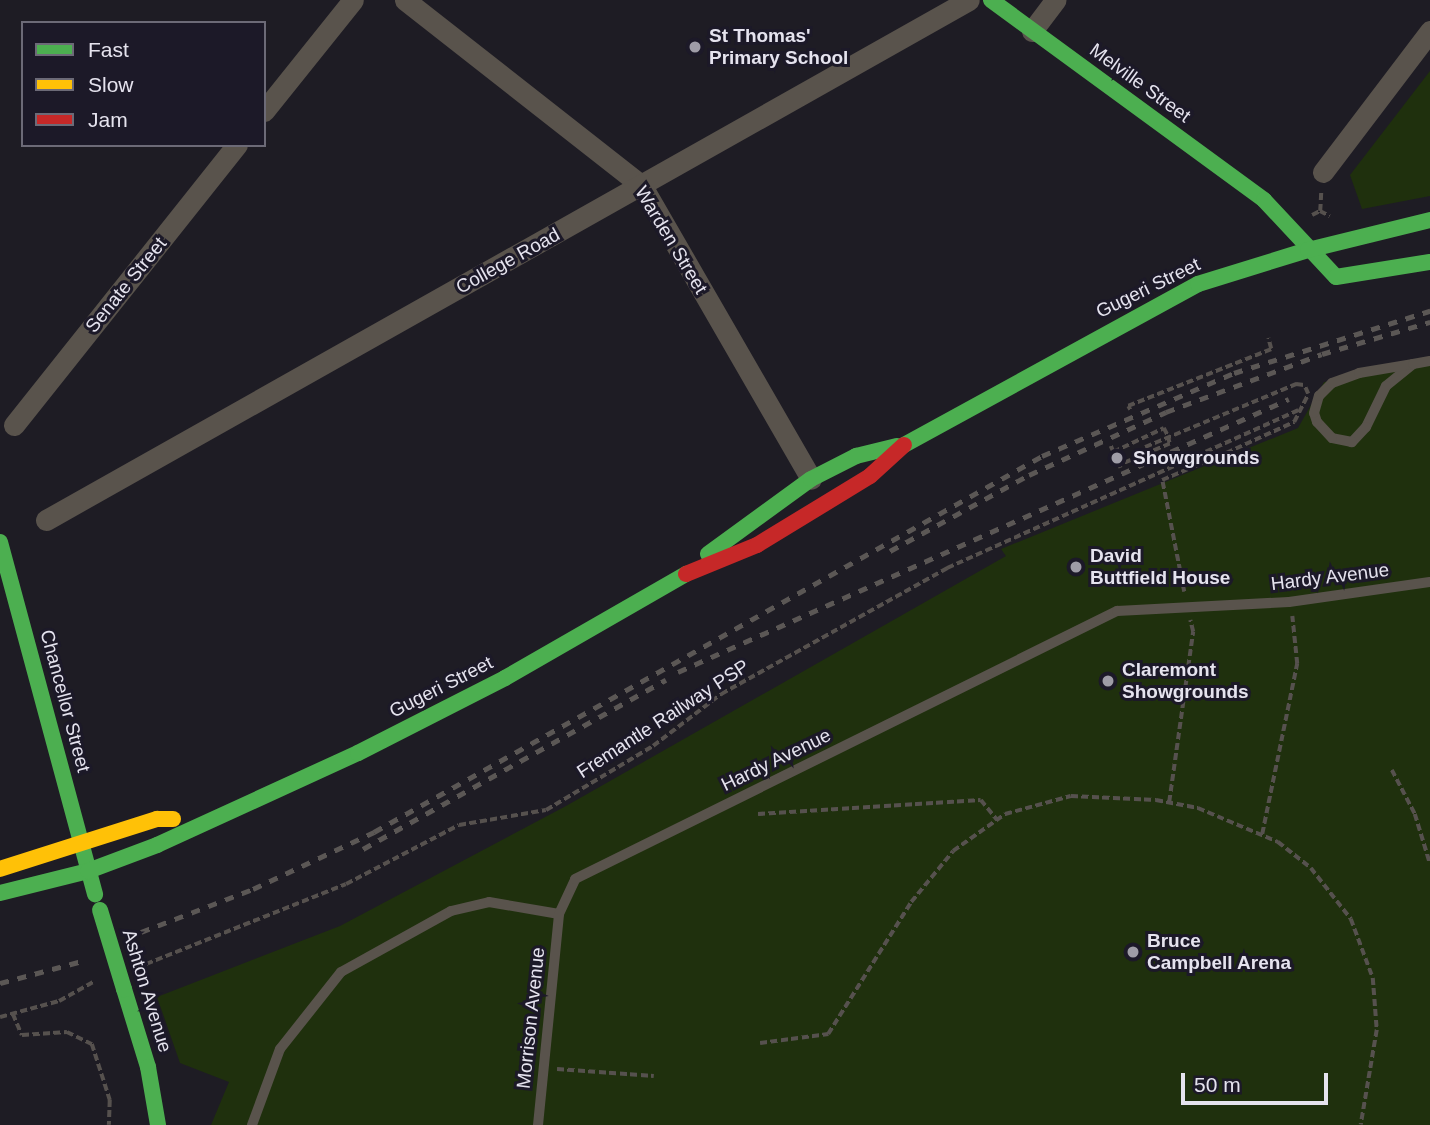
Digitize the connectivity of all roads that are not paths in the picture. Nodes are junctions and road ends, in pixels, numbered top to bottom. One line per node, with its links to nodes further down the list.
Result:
1 (353, 0): 8 (street)
2 (405, 0): 11 (street, Warden Street)
3 (969, 0): 11 (street, College Road)
4 (991, 0): 6 (main road, Melville Street)
5 (1055, 0): 6 (street)
6 (1032, 31): 12 (main road, Melville Street)
7 (1430, 31): 10 (street)
8 (266, 109)
9 (235, 147): 19 (street, Senate Street)
10 (1323, 172)
11 (642, 186): 21 (street, Warden Street); 22 (street, College Road)
12 (1264, 200): 14 (main road, Melville Street); 15 (main road)
13 (1430, 220): 14 (main road, Gugeri Street)
14 (1308, 250): 15 (main road, Gugeri Street); 16 (main road, Melville Street)
15 (1268, 262): 20 (main road, Gugeri Street)
16 (1430, 262)
17 (1430, 361): 18 (lane)
18 (1413, 364): 18 (lane)
19 (14, 425)
20 (905, 444): 21 (main road, Gugeri Street); 24 (main road, Gugeri Street)
21 (811, 480): 24 (main road, Gugeri Street)
22 (46, 520)
23 (0, 542): 27 (main road, Chancellor Street)
24 (681, 576): 26 (main road, Gugeri Street)
25 (1430, 582): 31 (lane, Hardy Avenue)
26 (211, 818): 27 (main road, Gugeri Street); 29 (main road, Gugeri Street)
27 (81, 846): 28 (main road, Gugeri Street); 29 (main road, Chancellor Street)
28 (0, 869)
29 (88, 871): 30 (main road, Gugeri Street); 32 (main road, Ashton Avenue, bridge)
30 (0, 893)
31 (559, 914): 33 (lane); 34 (lane, Morrison Avenue)
32 (158, 1125)
33 (253, 1125)
34 (538, 1125)

